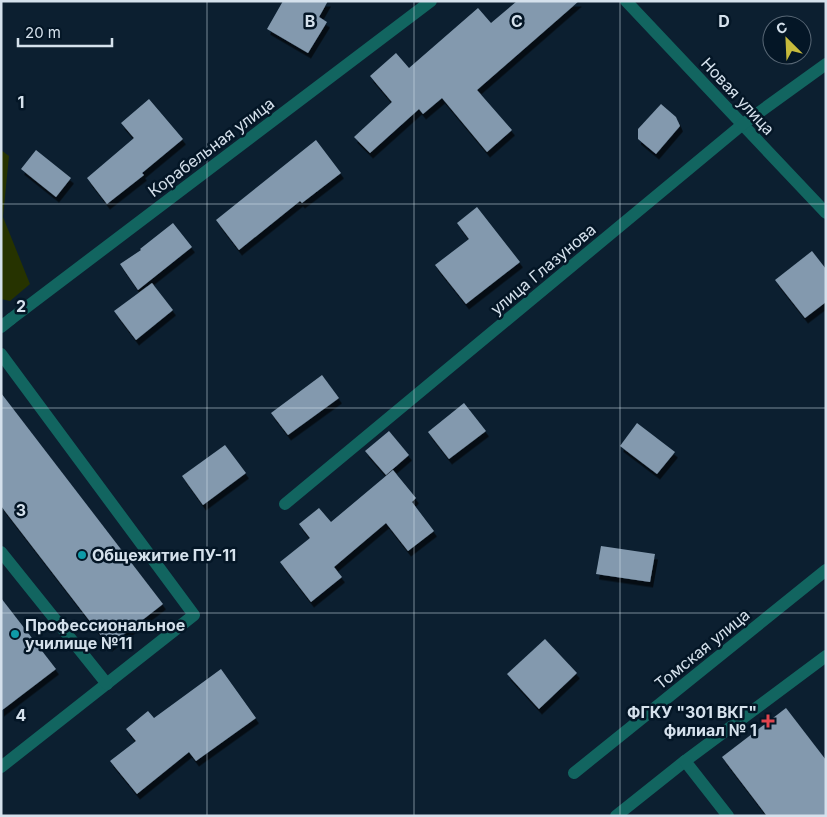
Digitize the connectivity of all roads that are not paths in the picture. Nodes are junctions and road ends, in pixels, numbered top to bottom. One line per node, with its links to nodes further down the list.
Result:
1 (431, 1): 6 (street, Корабельная улица)
2 (626, 1): 4 (street, Новая улица)
3 (826, 64): 4 (street, улица Глазунова)
4 (743, 124): 5 (street, Новая улица); 8 (street, улица Глазунова)
5 (826, 213)
6 (6, 323)
7 (1, 354): 12 (street)
8 (286, 504)
9 (1, 552): 12 (street)
10 (826, 570): 15 (street, Томская улица)
11 (826, 656): 13 (street)
12 (107, 684): 14 (street)
13 (685, 761): 16 (street); 17 (street)
14 (1, 767)
15 (574, 773)
16 (616, 816)
17 (728, 816)

